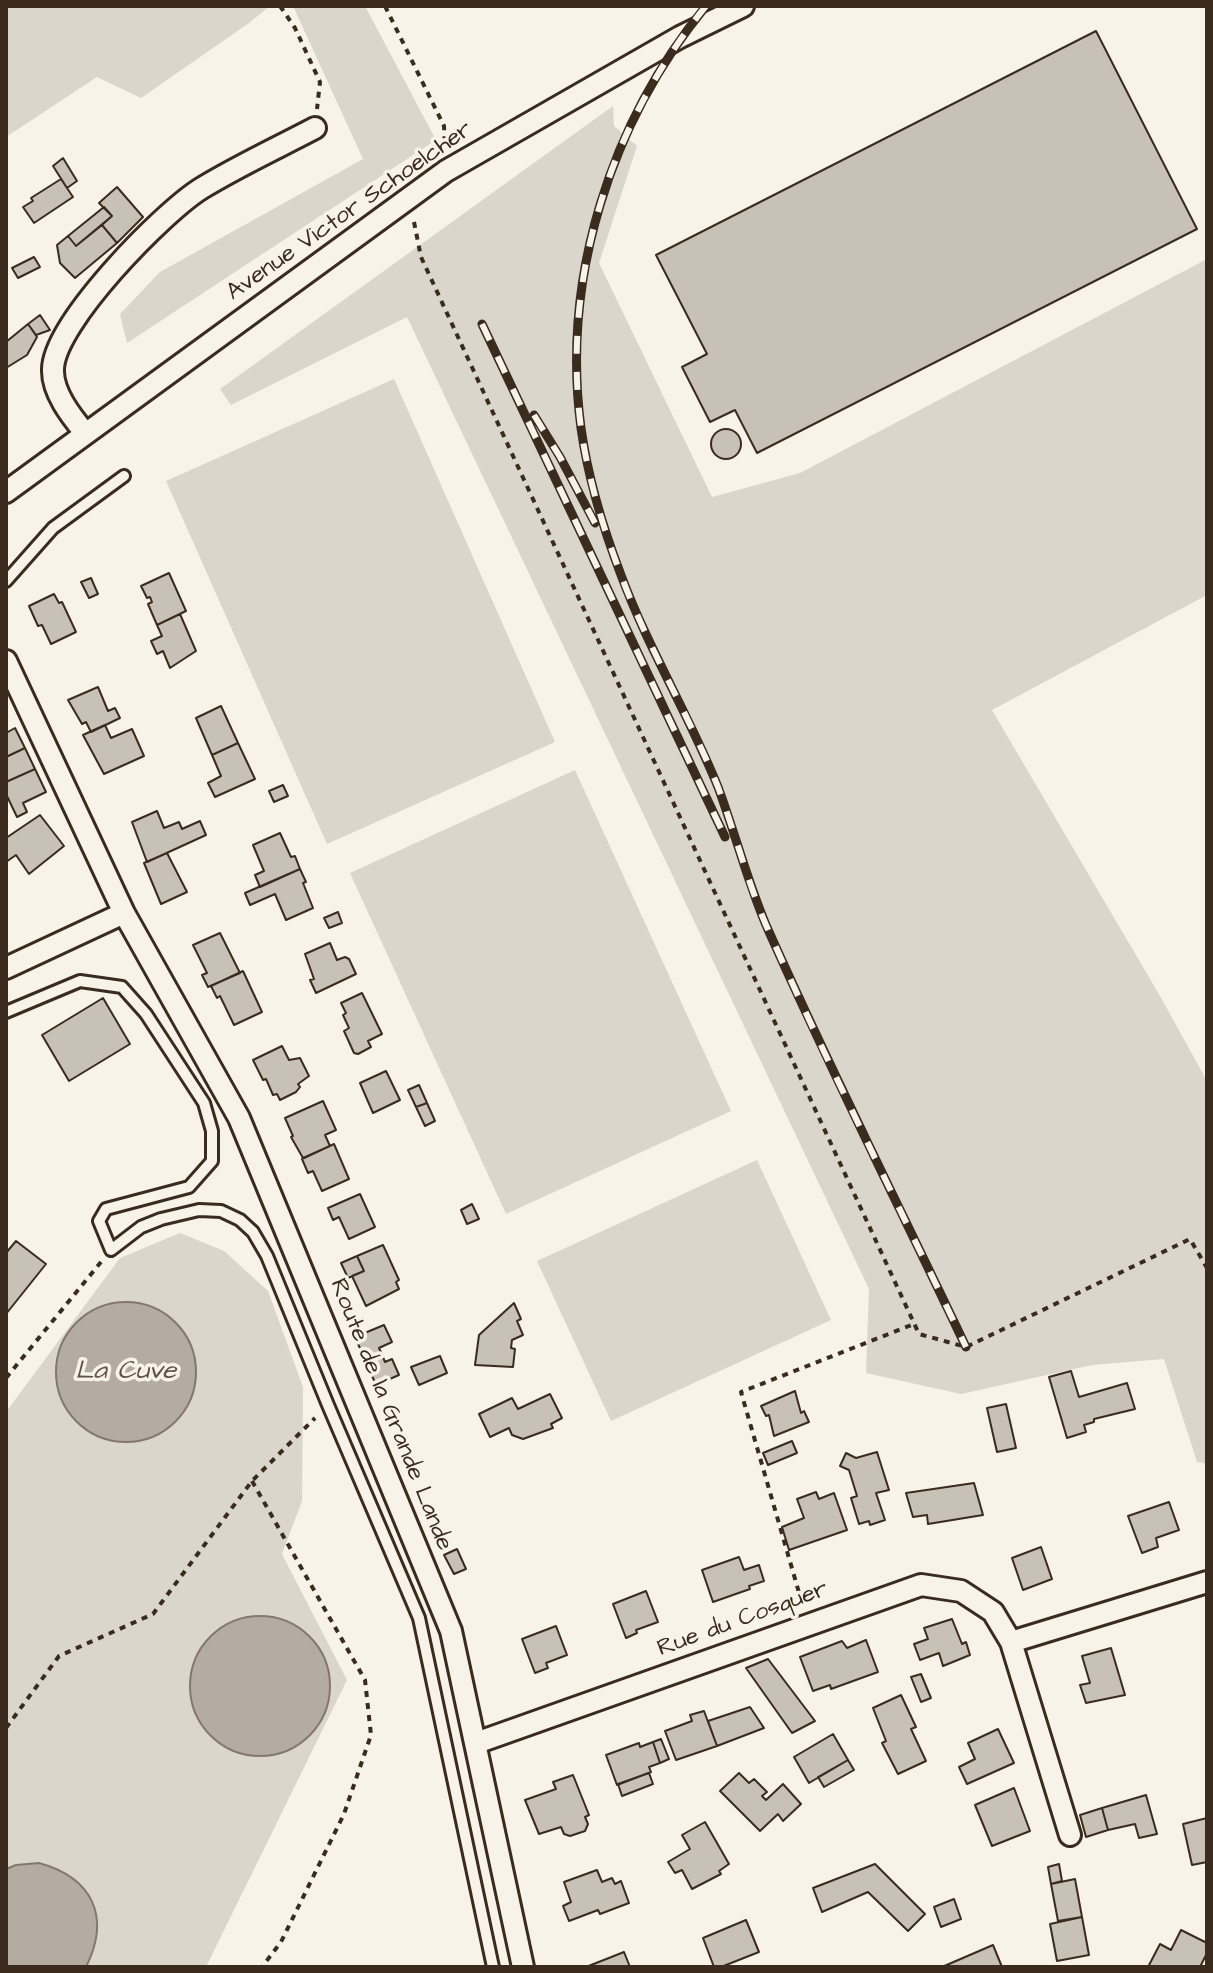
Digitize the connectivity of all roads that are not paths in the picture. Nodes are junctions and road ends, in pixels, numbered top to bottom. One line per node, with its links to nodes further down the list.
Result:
1 (743, 6): 3 (street, Avenue Victor Schoelcher)
2 (315, 128): 3 (street)
3 (85, 433): 5 (street, Avenue Victor Schoelcher)
4 (124, 476): 6 (lane)
5 (6, 492)
6 (6, 581)
7 (6, 661): 8 (street, Route de la Grande Lande)
8 (124, 913): 9 (street); 13 (street, Route de la Grande Lande)
9 (6, 968)
10 (6, 1012): 15 (lane)
11 (1207, 1582): 12 (street)
12 (1011, 1642): 13 (street, Rue du Cosquer); 14 (street, Rue du Cosquer)
13 (476, 1743): 16 (street, Route de la Grande Lande)
14 (1070, 1835)
15 (493, 1967)
16 (523, 1967)

